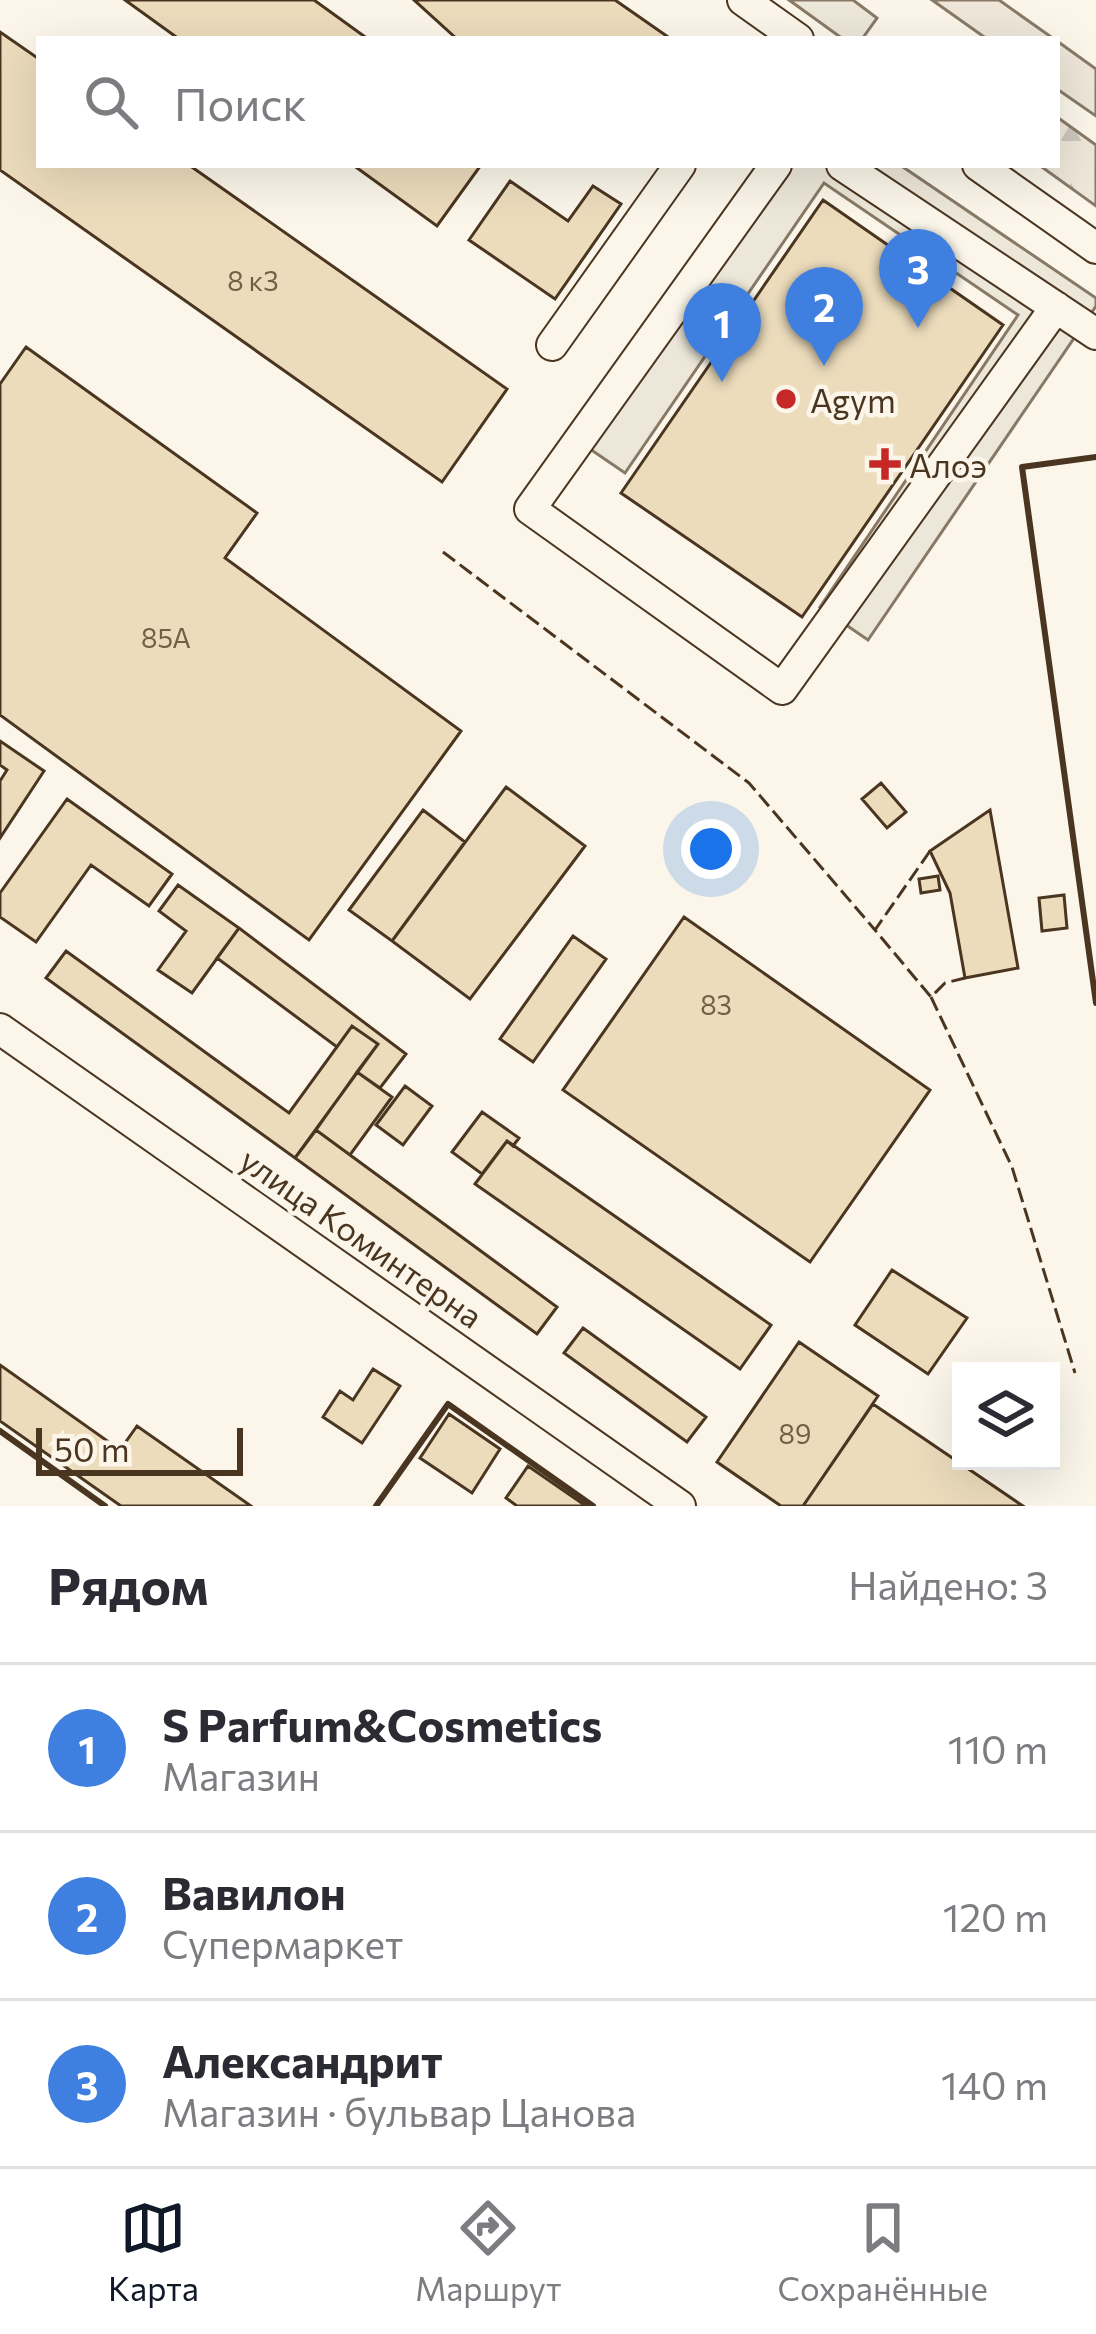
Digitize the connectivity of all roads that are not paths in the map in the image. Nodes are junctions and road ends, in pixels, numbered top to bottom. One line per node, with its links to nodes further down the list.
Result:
1 (743, 0): 2 (street)
2 (782, 35)
3 (678, 168): 10 (street)
4 (774, 168): 8 (street)
5 (847, 168): 8 (street)
6 (982, 168): 7 (street)
7 (1096, 248)
8 (1056, 307): 9 (street)
9 (1096, 334)
10 (551, 345)
11 (0, 1029): 12 (street, улица Коминтерна)
12 (680, 1506)

